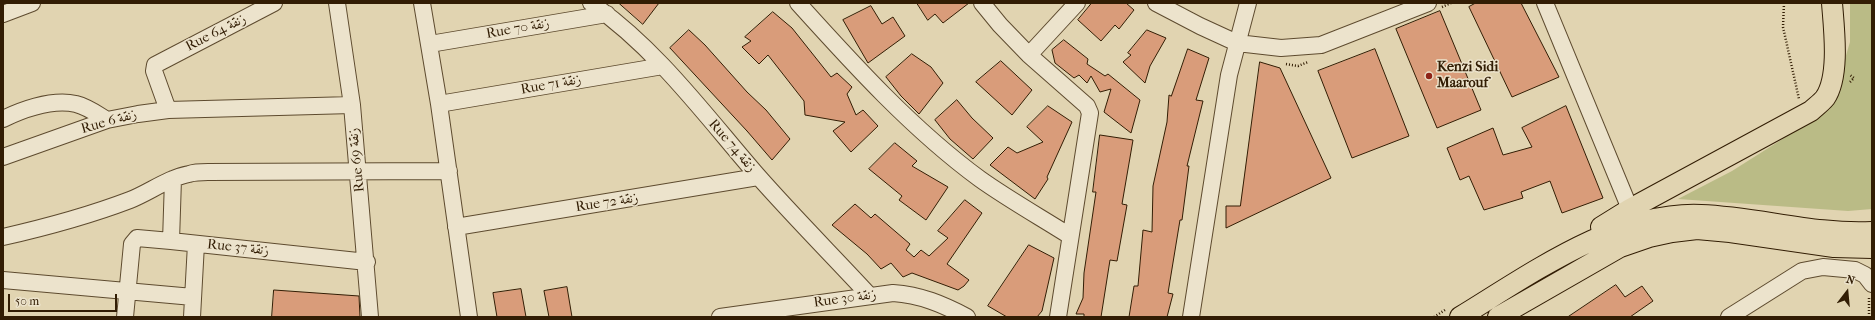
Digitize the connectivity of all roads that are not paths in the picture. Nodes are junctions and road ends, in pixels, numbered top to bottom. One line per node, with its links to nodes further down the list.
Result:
1 (32, 3): 15 (street)
2 (274, 3): 14 (street, Rue 64 زنقة)
3 (337, 3): 22 (street, Rue 69 زنقة)
4 (422, 3): 18 (street)
5 (591, 3): 16 (street, Rue 74 زنقة)
6 (982, 3): 19 (street)
7 (1077, 3): 19 (street)
8 (1156, 3): 17 (street)
9 (1248, 3): 17 (street)
10 (1545, 3): 31 (street)
11 (1832, 3): 31 (main road)
12 (802, 5): 34 (street)
13 (1432, 6): 17 (street)
14 (256, 7): 23 (street, Rue 64 زنقة)
15 (3, 14)
16 (606, 14): 18 (street, Rue 70 زنقة); 20 (street, Rue 74 زنقة)
17 (1237, 42): 53 (street)
18 (430, 44): 21 (street)
19 (1029, 56): 34 (street)
20 (663, 66): 21 (street, Rue 71 زنقة); 29 (street, Rue 74 زنقة)
21 (439, 104): 28 (street)
22 (352, 105): 23 (street, Rue 6 زنقة); 27 (street, Rue 69 زنقة)
23 (168, 110): 25 (street, Rue 6 زنقة)
24 (3, 119): 25 (street)
25 (107, 120): 26 (street, Rue 6 زنقة)
26 (3, 157)
27 (358, 171): 28 (street); 30 (street); 40 (street, Rue 69 زنقة)
28 (449, 171): 32 (street)
29 (758, 177): 32 (street, Rue 72 زنقة); 44 (street, Rue 74 زنقة)
30 (173, 179): 35 (street); 36 (street)
31 (1630, 209): 38 (main road)
32 (456, 227): 49 (street)
33 (1872, 232): 38 (main road)
34 (1070, 236): 52 (street)
35 (3, 237)
36 (171, 241): 37 (street, Rue 37 زنقة); 43 (street, Rue 37 زنقة)
37 (196, 244): 40 (street, Rue 37 زنقة); 45 (street)
38 (1579, 247): 54 (main road)
39 (1872, 248): 55 (main road)
40 (367, 262): 48 (street, Rue 69 زنقة)
41 (3, 280): 43 (street)
42 (1872, 284): 56 (street)
43 (127, 291): 45 (street); 46 (street)
44 (869, 295): 50 (street, Rue 30 زنقة); 51 (street, Rue 30 زنقة)
45 (193, 297): 47 (street)
46 (125, 317)
47 (192, 317)
48 (370, 317)
49 (469, 317)
50 (720, 317)
51 (967, 317)
52 (1058, 317)
53 (1191, 317)
54 (1460, 317)
55 (1498, 317)
56 (1729, 317)

